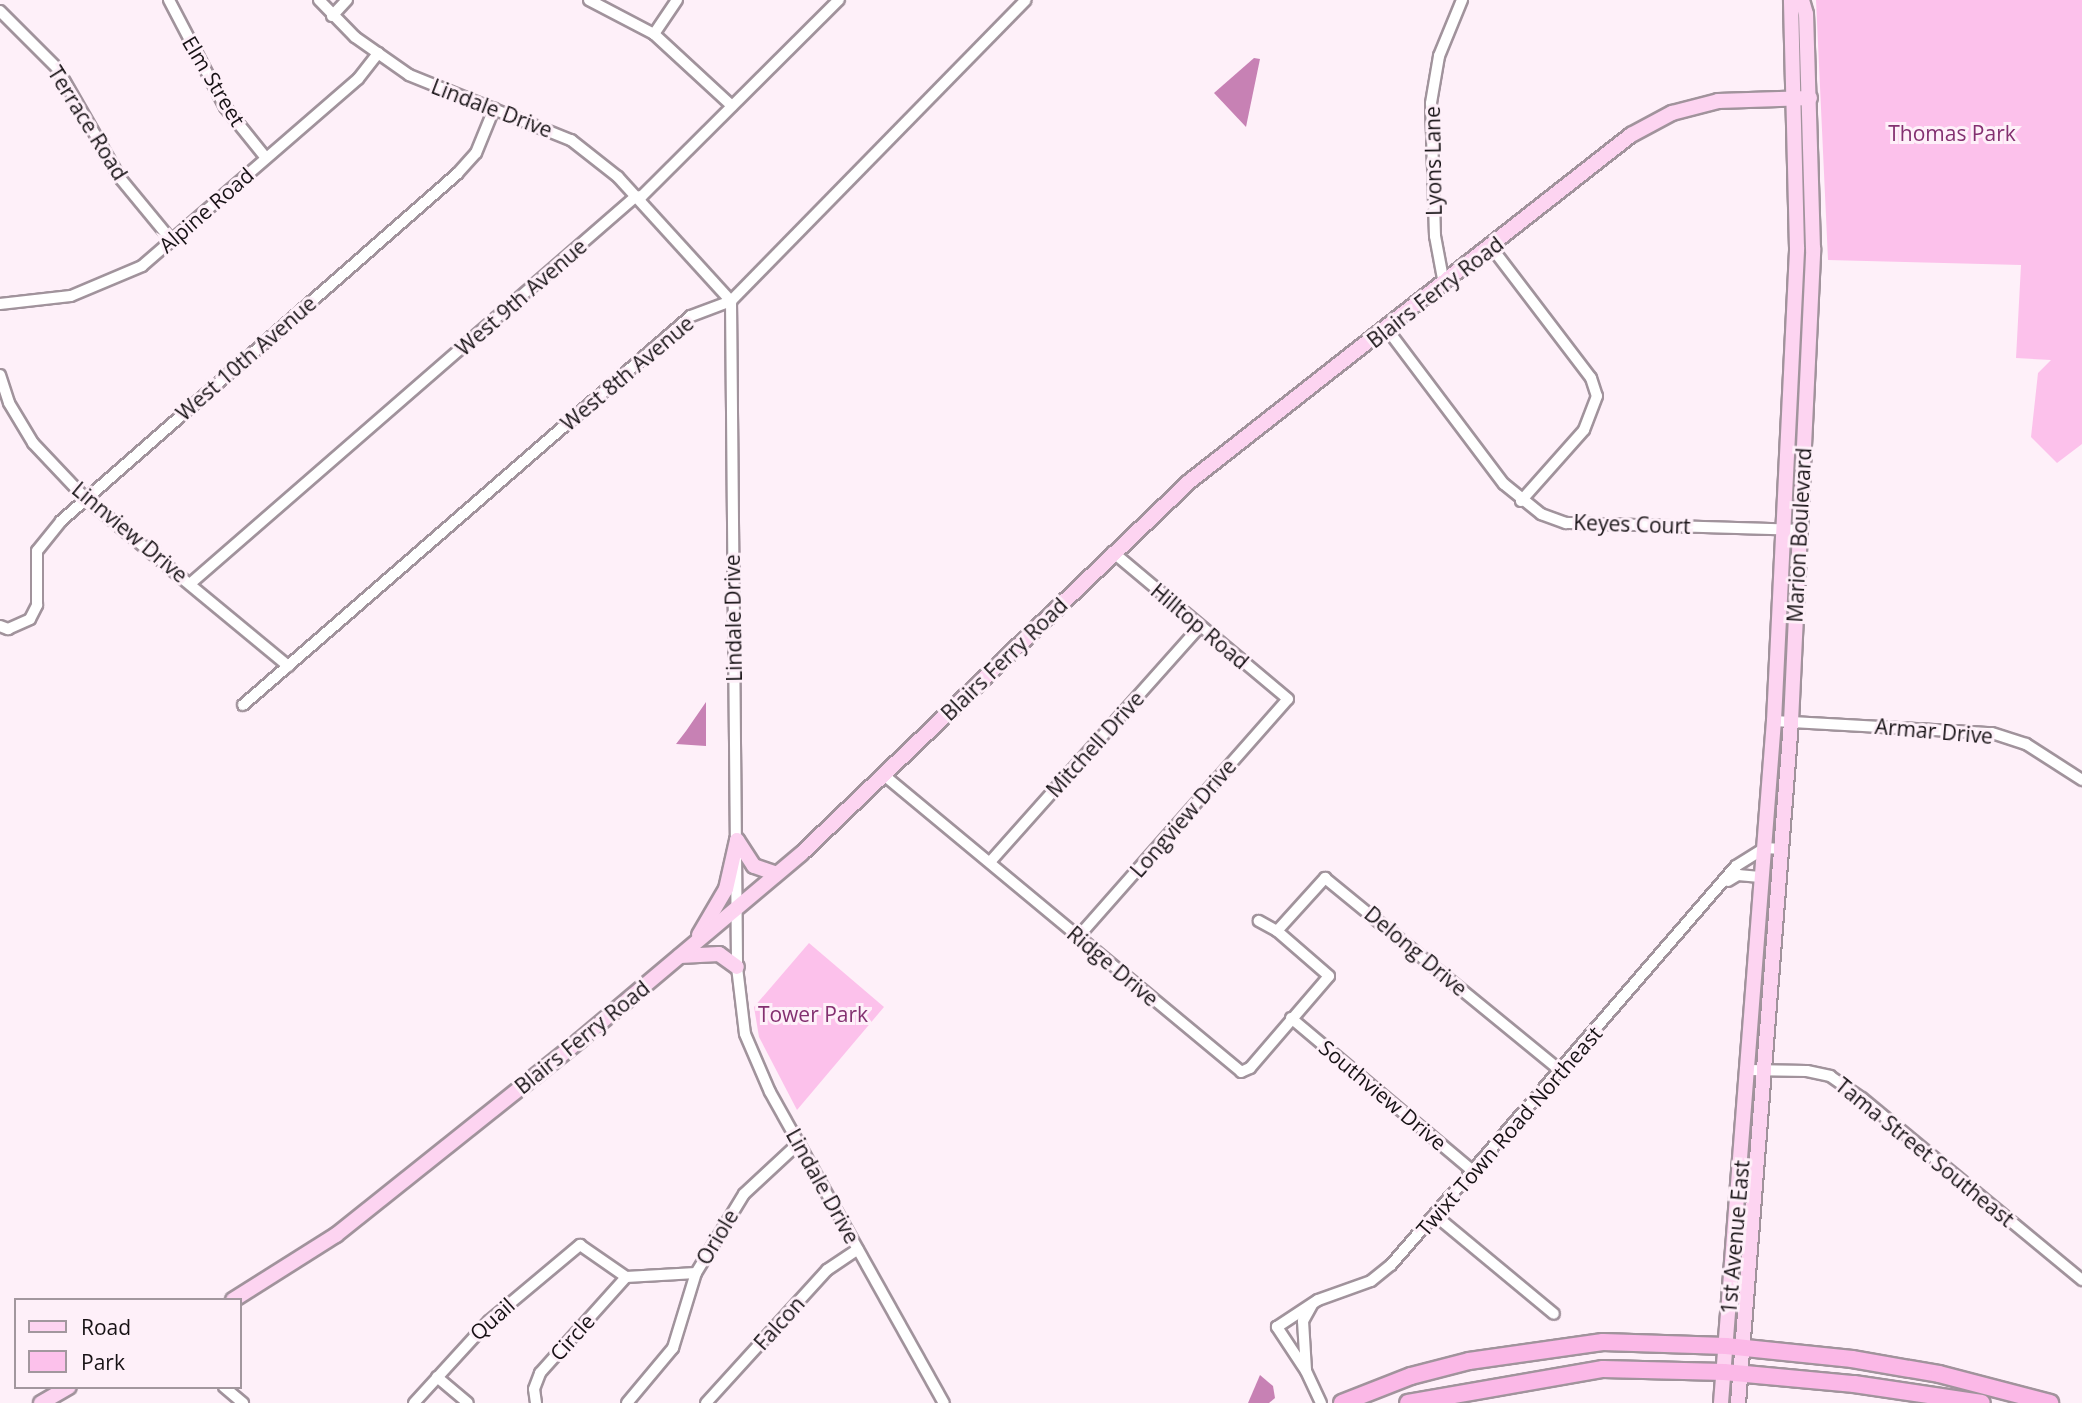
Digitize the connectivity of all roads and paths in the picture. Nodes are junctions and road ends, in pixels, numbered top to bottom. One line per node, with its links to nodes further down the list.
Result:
1 (169, 0): 19 (street, Elm Street)
2 (319, 0): 12 (street, Lindale Drive)
3 (347, 0): 12 (street)
4 (589, 0): 13 (street)
5 (677, 0): 13 (street)
6 (839, 0): 17 (street, West 9th Avenue)
7 (1026, 0): 24 (street, West 8th Avenue)
8 (1462, 0): 23 (street, Lyons Lane)
9 (1791, 0): 15 (main road, Marion Boulevard)
10 (1802, 0): 16 (main road, Marion Boulevard)
11 (0, 11): 21 (street, Terrace Road)
12 (332, 16): 14 (street, Lindale Drive)
13 (654, 34): 17 (street)
14 (378, 53): 18 (street, Lindale Drive); 19 (street, Alpine Road)
15 (1793, 98): 16 (main road, Blairs Ferry Road); 22 (main road, Blairs Ferry Road); 30 (main road, Marion Boulevard)
16 (1810, 98): 31 (main road, Marion Boulevard)
17 (732, 106): 20 (street, West 9th Avenue)
18 (494, 109): 20 (street, Lindale Drive); 28 (street, West 10th Avenue)
19 (265, 158): 21 (street, Alpine Road)
20 (635, 197): 24 (street, Lindale Drive); 33 (street, West 9th Avenue)
21 (172, 241): 25 (street, Alpine Road)
22 (1492, 248): 23 (main road, Blairs Ferry Road); 29 (street)
23 (1444, 285): 26 (main road, Blairs Ferry Road)
24 (731, 301): 36 (street, West 8th Avenue); 43 (street, Lindale Drive)
25 (0, 304)
26 (1387, 329): 29 (street, Keyes Court); 32 (main road, Blairs Ferry Road)
27 (0, 375): 28 (street, Linnview Drive)
28 (85, 499): 33 (street, Linnview Drive); 34 (street, West 10th Avenue)
29 (1521, 501): 30 (street, Keyes Court)
30 (1784, 529): 31 (street, Keyes Court); 39 (main road, Marion Boulevard)
31 (1799, 530): 40 (main road, Marion Boulevard)
32 (1112, 552): 35 (street, Hilltop Road); 41 (main road, Blairs Ferry Road)
33 (191, 583): 36 (street, Linnview Drive)
34 (0, 626)
35 (1200, 626): 37 (street, Hilltop Road); 46 (street, Mitchell Drive)
36 (288, 666): 38 (street, West 8th Avenue)
37 (1288, 699): 53 (street, Longview Drive)
38 (243, 705)
39 (1774, 721): 40 (street, Armar Drive); 44 (main road, Marion Boulevard)
40 (1791, 722): 42 (street, Armar Drive); 45 (main road, Marion Boulevard)
41 (885, 776): 46 (street, Ridge Drive); 47 (main road, Blairs Ferry Road)
42 (2082, 780)
43 (737, 840): 47 (main road); 50 (street, Lindale Drive); 54 (main road)
44 (1765, 848): 45 (street); 48 (main road, Marion Boulevard); 49 (street, Twixt Town Road Northeast)
45 (1782, 849): 59 (main road, Marion Boulevard)
46 (990, 862): 53 (street, Ridge Drive)
47 (777, 874): 50 (main road, Blairs Ferry Road)
48 (1763, 877): 49 (street); 58 (main road, Marion Boulevard)
49 (1717, 888): 60 (street, Twixt Town Road Northeast)
50 (738, 908): 54 (main road, Blairs Ferry Road); 56 (street, Lindale Drive)
51 (1259, 921): 52 (street)
52 (1277, 931): 57 (street, Ridge Drive); 60 (street, Delong Drive)
53 (1078, 937): 57 (street, Ridge Drive)
54 (692, 946): 55 (main road, Blairs Ferry Road)
55 (680, 956): 56 (main road); 68 (main road, Blairs Ferry Road)
56 (737, 967): 61 (street, Lindale Drive)
57 (1291, 1018): 62 (street, Southview Drive)
58 (1749, 1070): 59 (street, Tama Street Southeast); 71 (main road, 1st Avenue East)
59 (1767, 1071): 67 (street, Tama Street Southeast); 71 (main road, 1st Avenue East)
60 (1561, 1072): 62 (street, Twixt Town Road Northeast)
61 (800, 1142): 64 (street, Lindale Drive); 65 (street, Oriole)
62 (1474, 1172): 63 (street, Twixt Town Road Northeast)
63 (1436, 1216): 69 (street, Twixt Town Road Northeast); 70 (street)
64 (858, 1249): 83 (street, Falcon); 84 (street, Lindale Drive)
65 (695, 1273): 66 (street, Oriole); 82 (street)
66 (626, 1277): 74 (street, Quail); 81 (street, Circle)
67 (2082, 1280)
68 (236, 1298)
69 (1313, 1303): 72 (street, Twixt Town Road Northeast); 72 (street, Twixt Town Road Northeast)
70 (1554, 1314)
71 (1733, 1347): 73 (main road, 1st Avenue East); 86 (highway); 91 (highway)
72 (1306, 1371): 85 (street, Twixt Town Road Northeast)
73 (1731, 1373): 87 (highway); 88 (main road, 1st Avenue East); 89 (main road, 1st Avenue East); 90 (highway)
74 (437, 1377): 79 (street, Quail); 80 (street)
75 (66, 1389): 77 (main road)
76 (226, 1389): 78 (street)
77 (41, 1403)
78 (243, 1403)
79 (414, 1403)
80 (468, 1403)
81 (536, 1403)
82 (627, 1403)
83 (706, 1403)
84 (944, 1403)
85 (1321, 1403)
86 (1342, 1403)
87 (1408, 1403)
88 (1721, 1403)
89 (1738, 1403)
90 (1982, 1403)
91 (2050, 1403)

